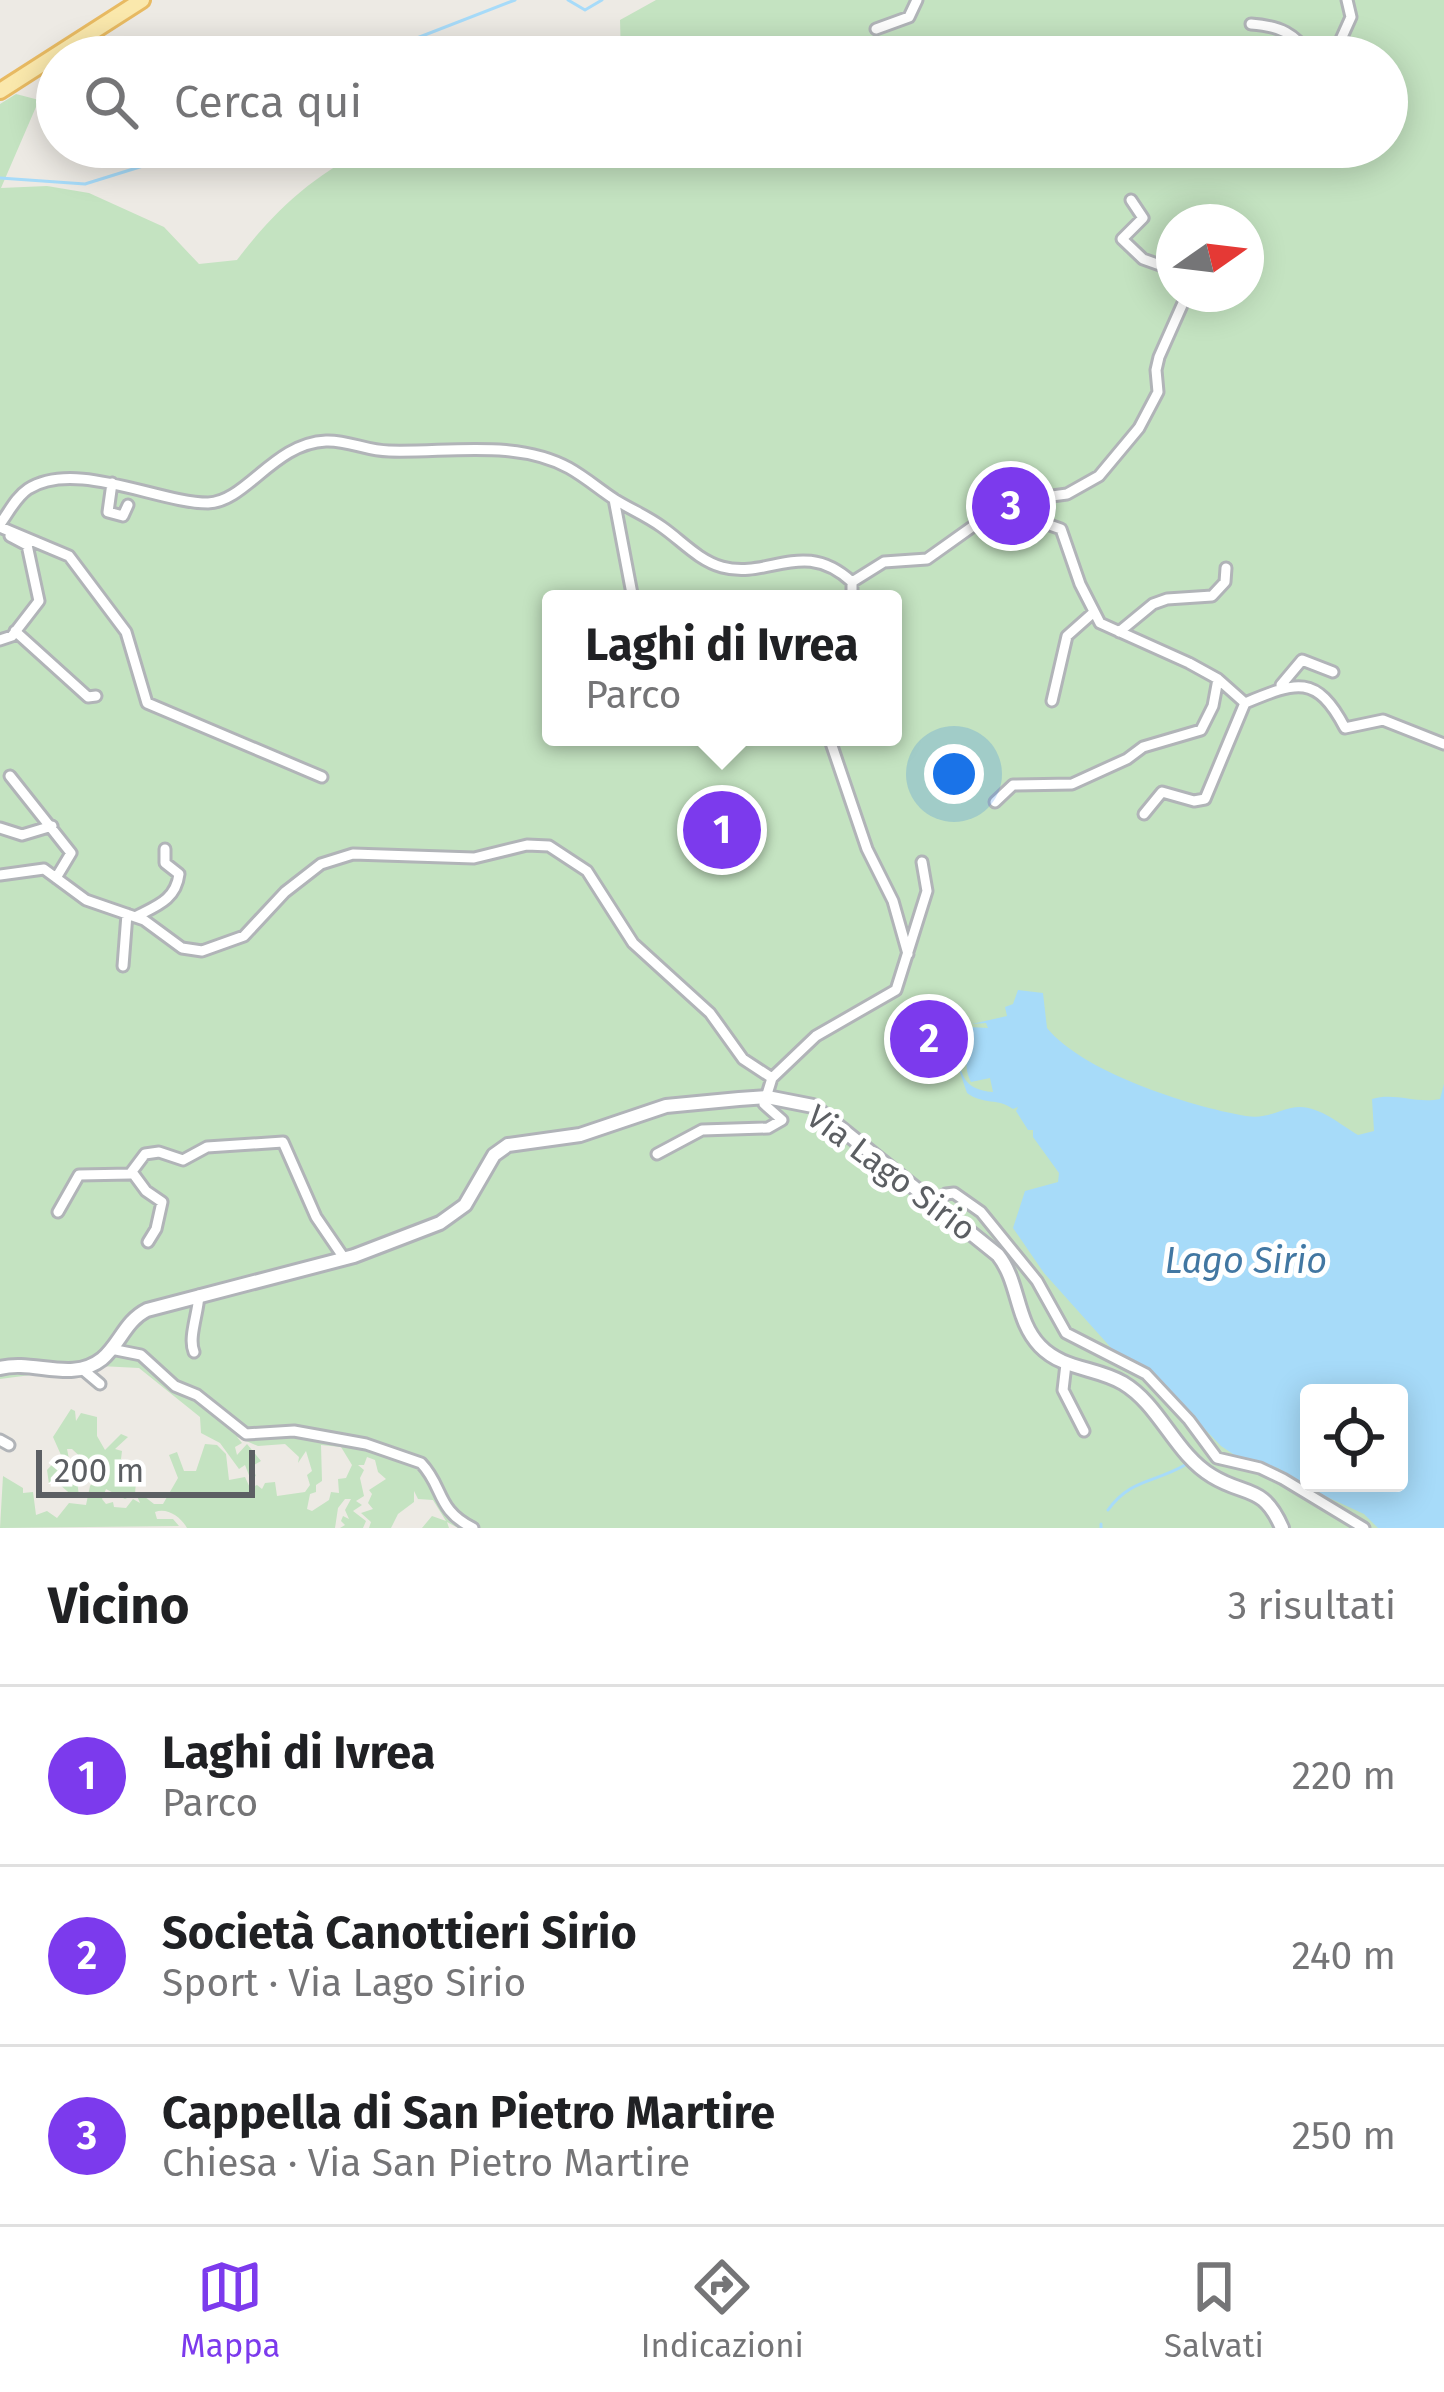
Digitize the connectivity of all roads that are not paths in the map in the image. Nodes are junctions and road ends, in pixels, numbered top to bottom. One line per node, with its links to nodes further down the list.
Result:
1 (916, 0): 5 (street)
2 (1347, 0): 8 (street)
3 (138, 1): 6 (main road)
4 (1251, 24): 7 (street)
5 (876, 29)
6 (84, 36)
7 (1294, 36)
8 (1342, 36)
9 (36, 68): 10 (main road)
10 (0, 91)
11 (1131, 200): 12 (street)
12 (1156, 264)
13 (1178, 312): 17 (street)
14 (112, 483): 15 (street); 16 (street); 18 (street)
15 (614, 499): 20 (street); 21 (street)
16 (128, 506)
17 (1001, 508): 20 (street); 23 (street)
18 (0, 527): 24 (street); 36 (street)
19 (1226, 568): 25 (street)
20 (852, 583): 22 (street)
21 (631, 590)
22 (852, 590)
23 (1094, 612): 25 (street); 31 (street)
24 (15, 632): 26 (street); 30 (street)
25 (1119, 632): 28 (street)
26 (0, 640)
27 (1333, 672): 29 (street)
28 (1218, 679): 32 (street); 37 (street)
29 (1279, 688): 32 (street); 33 (street)
30 (96, 696)
31 (1052, 701)
32 (1245, 703): 38 (street)
33 (1444, 744)
34 (832, 746): 46 (street)
35 (10, 776): 39 (street)
36 (322, 777)
37 (995, 802)
38 (1144, 814)
39 (52, 826): 40 (street); 44 (street)
40 (0, 828)
41 (165, 849): 45 (street)
42 (922, 862): 46 (street, Via Lago Sirio)
43 (0, 875): 44 (street)
44 (56, 878): 45 (street)
45 (131, 915): 47 (street); 48 (street)
46 (908, 959): 48 (street, Via Lago Sirio)
47 (123, 967)
48 (772, 1078): 49 (street)
49 (767, 1097): 50 (street); 55 (main road, Via Lago Sirio); 59 (main road, Via Lago Sirio)
50 (657, 1154)
51 (131, 1176): 53 (street); 54 (street); 55 (street)
52 (938, 1201): 66 (street)
53 (58, 1212)
54 (148, 1242)
55 (350, 1257): 56 (main road, Via Lago Sirio)
56 (199, 1295): 57 (main road, Via Lago Sirio); 58 (street)
57 (111, 1349): 61 (main road, Via Lago Sirio); 64 (street)
58 (194, 1352)
59 (1066, 1364): 63 (street); 65 (main road, Via Lago Sirio)
60 (0, 1368): 61 (main road)
61 (81, 1369): 62 (street)
62 (100, 1384)
63 (1084, 1431)
64 (473, 1528)
65 (1282, 1528)
66 (1364, 1528)

